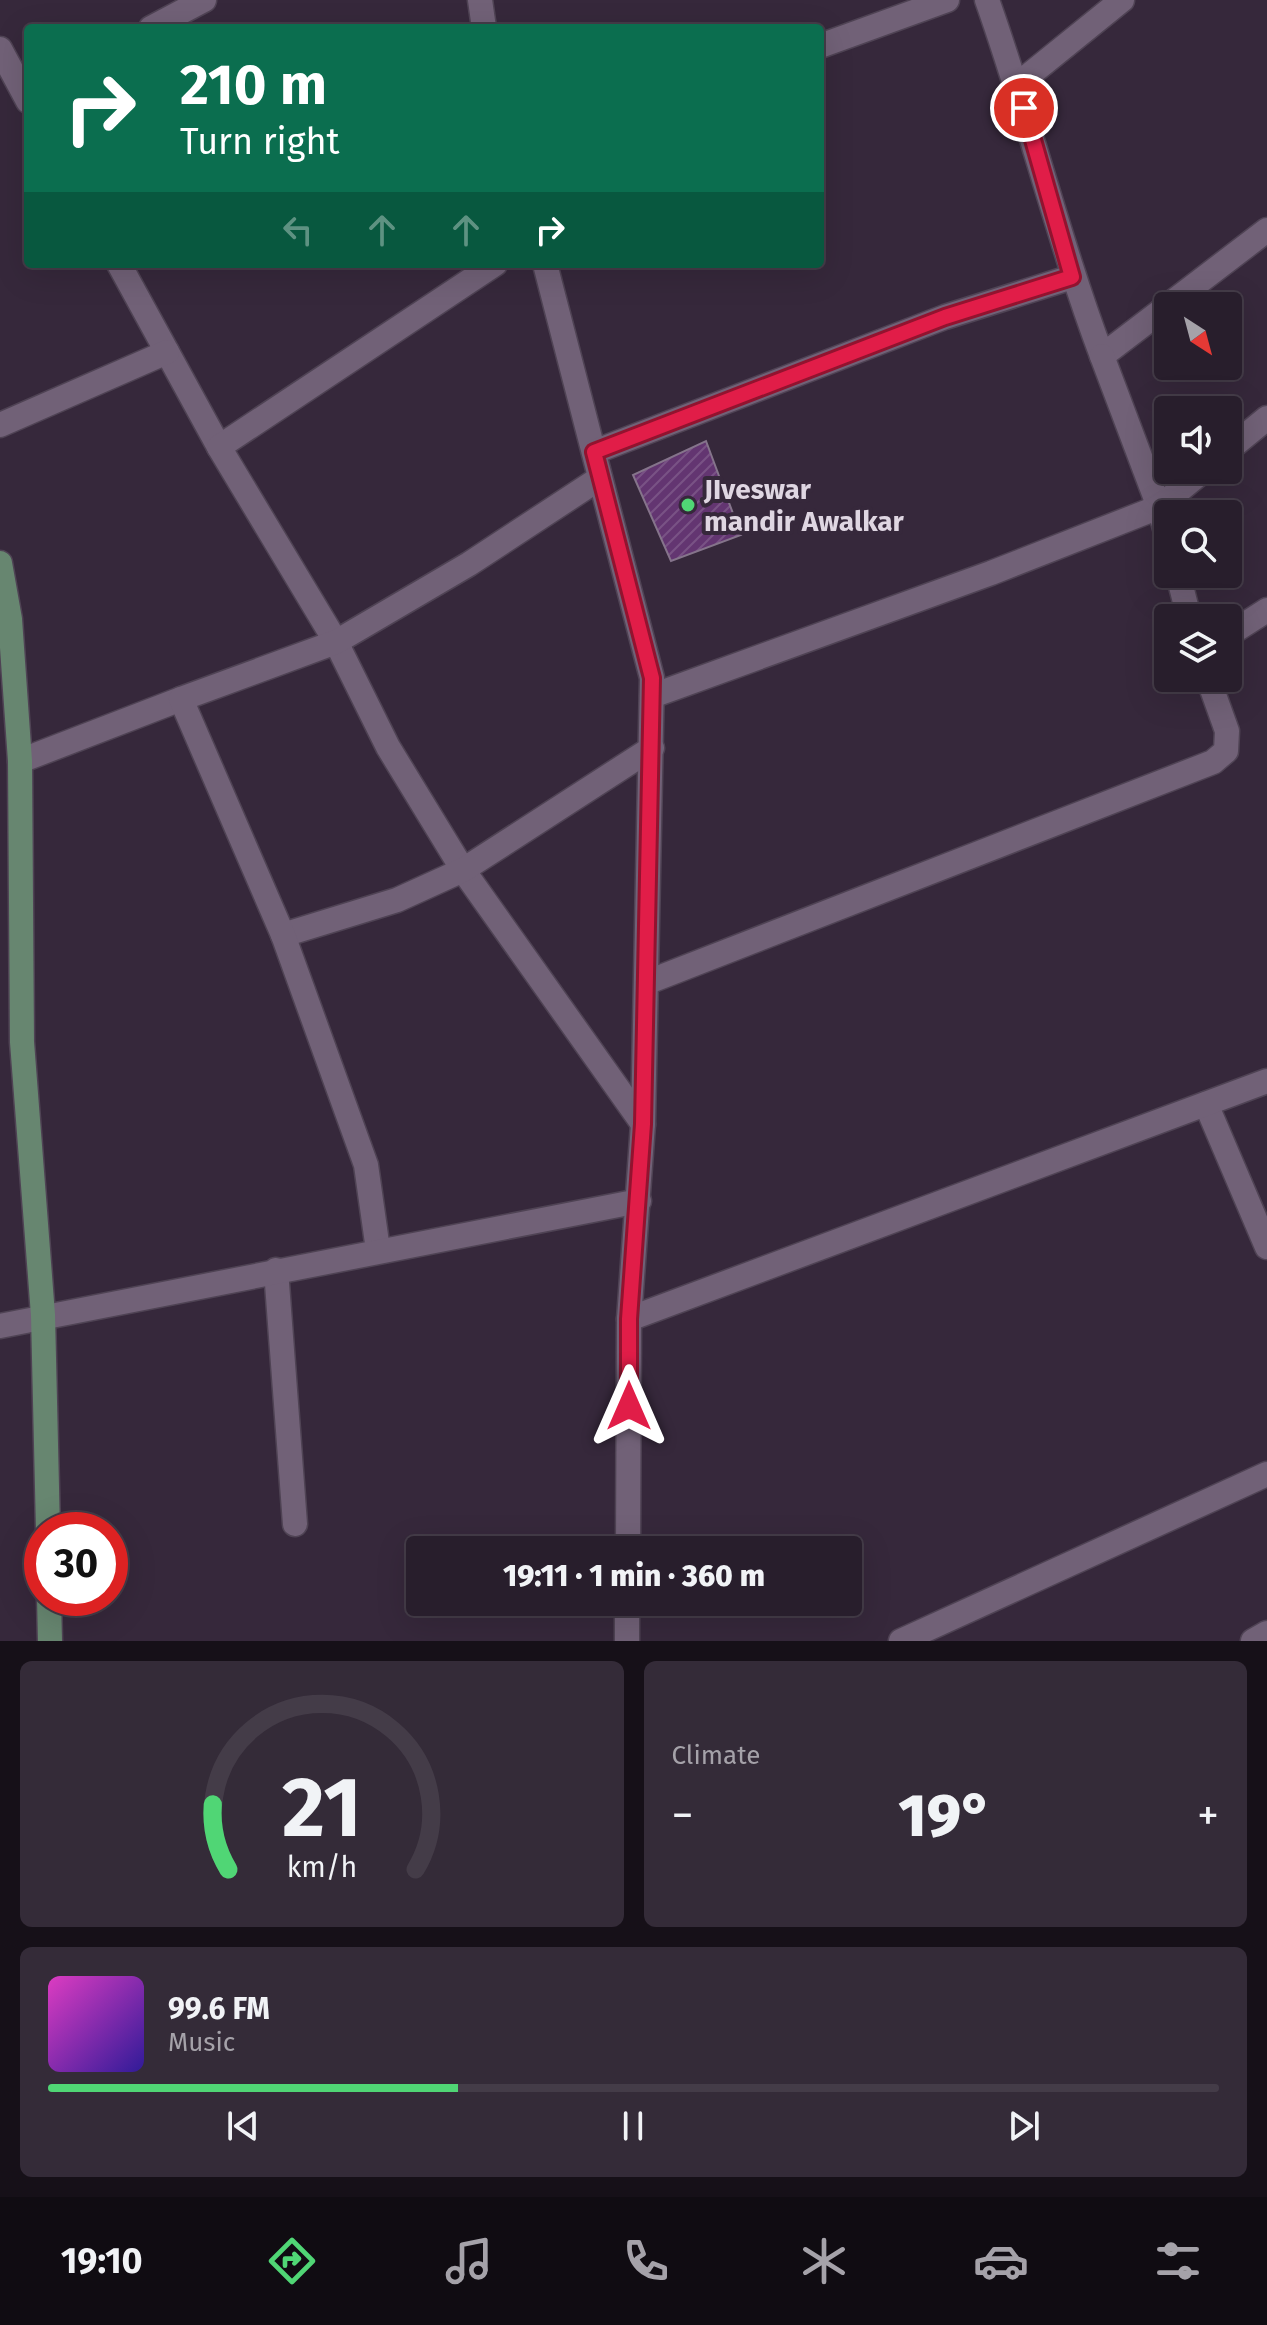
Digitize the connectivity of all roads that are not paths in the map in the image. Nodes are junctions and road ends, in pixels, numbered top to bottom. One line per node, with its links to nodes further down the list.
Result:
1 (204, 0): 5 (street)
2 (947, 0): 6 (street)
3 (987, 0): 8 (street)
4 (1122, 0): 8 (street)
5 (159, 24)
6 (824, 45)
7 (0, 49): 9 (street)
8 (1017, 85): 14 (street)
9 (24, 91)
10 (1267, 230): 16 (street)
11 (121, 268): 15 (street)
12 (489, 268): 20 (street)
13 (546, 268): 21 (street)
14 (1072, 277): 16 (street); 21 (street)
15 (167, 352): 18 (street); 20 (street)
16 (1102, 356): 24 (street)
17 (1267, 418): 19 (street)
18 (0, 425)
19 (1242, 439)
20 (219, 447): 30 (street)
21 (594, 452): 22 (street)
22 (600, 478): 30 (street); 33 (street)
23 (1187, 484): 25 (street)
24 (1156, 500)
25 (1168, 500)
26 (1154, 509): 33 (street)
27 (0, 563): 32 (main road)
28 (1267, 610): 29 (street)
29 (1242, 626)
30 (336, 642): 34 (street); 37 (street)
31 (1213, 692): 39 (street)
32 (8, 695): 36 (main road)
33 (652, 696): 35 (street)
34 (181, 699): 36 (street); 38 (street)
35 (652, 748): 37 (street); 39 (street)
36 (20, 761): 47 (main road)
37 (463, 870): 38 (street); 42 (street)
38 (283, 935): 45 (street)
39 (648, 982): 42 (street)
40 (1267, 1081): 41 (street)
41 (1206, 1104): 44 (street); 48 (street)
42 (643, 1124): 43 (street)
43 (639, 1201): 45 (street); 48 (street)
44 (1267, 1247)
45 (378, 1250): 46 (street)
46 (276, 1270): 47 (street); 52 (street)
47 (43, 1315): 49 (street); 51 (main road)
48 (629, 1319): 53 (street)
49 (0, 1326)
50 (1267, 1474): 59 (street)
51 (48, 1512)
52 (295, 1524)
53 (628, 1536)
54 (49, 1616): 57 (main road)
55 (627, 1616): 58 (street)
56 (1267, 1633): 60 (street)
57 (50, 1641)
58 (627, 1641)
59 (901, 1641)
60 (1253, 1641)

